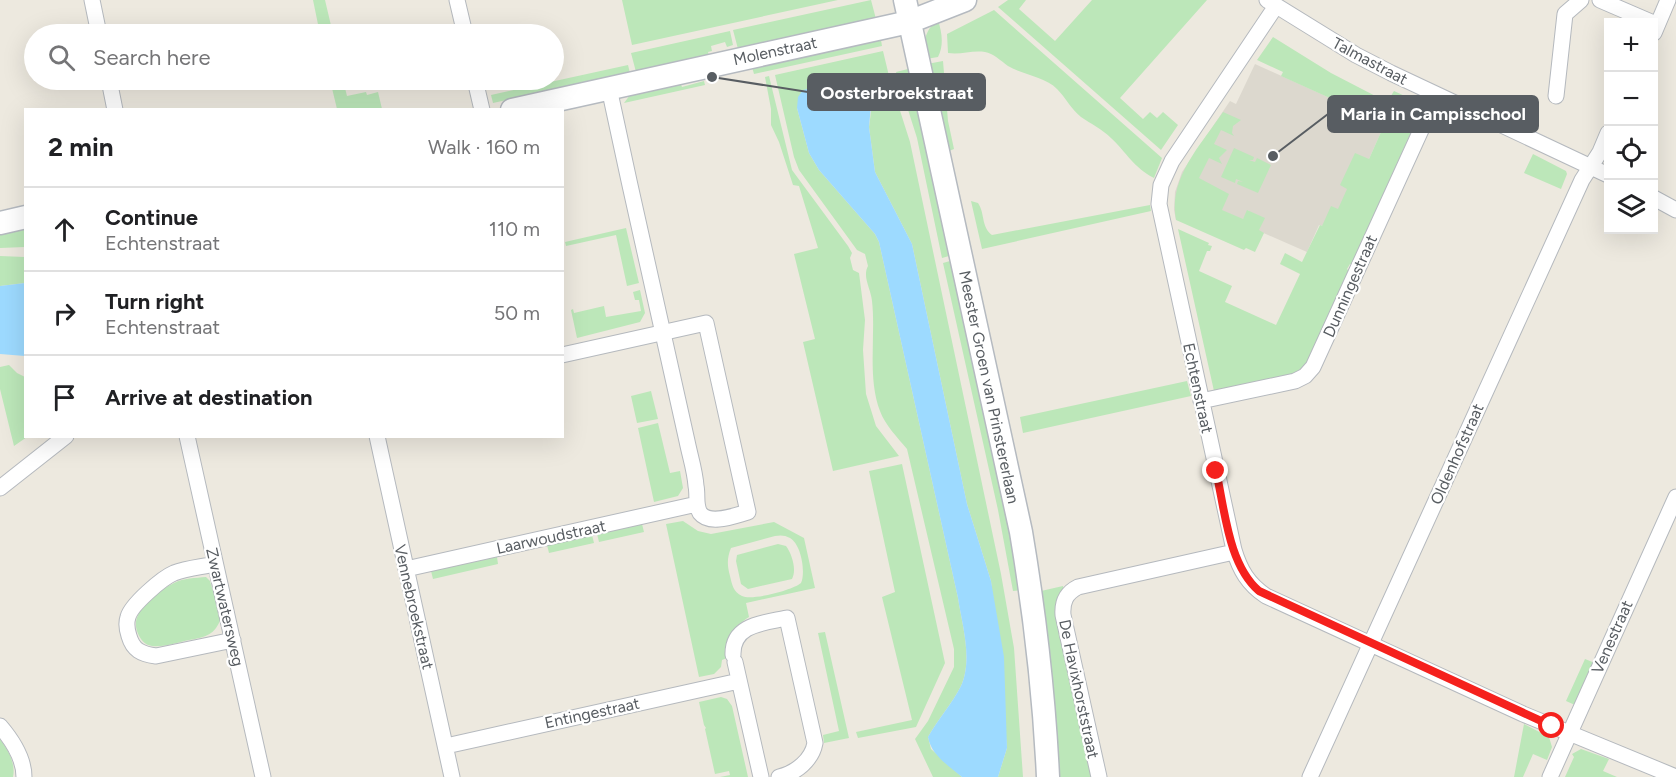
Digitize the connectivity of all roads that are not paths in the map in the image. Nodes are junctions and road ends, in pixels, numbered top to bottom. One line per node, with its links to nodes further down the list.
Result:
1 (92, 0): 11 (street)
2 (457, 0): 12 (street)
3 (965, 0): 8 (street, Molenstraat)
4 (1581, 0): 17 (street)
5 (1600, 0): 9 (street)
6 (1668, 0): 10 (street)
7 (1272, 3): 16 (street, Talmastraat); 30 (street, Echtenstraat)
8 (907, 11): 13 (street, Molenstraat); 51 (street, Meester Groen van Prinstererlaan)
9 (1637, 18)
10 (1658, 19)
11 (97, 24)
12 (463, 24)
13 (609, 88): 20 (street, Molenstraat); 28 (street)
14 (111, 90): 18 (street)
15 (477, 90): 19 (street)
16 (1437, 95): 22 (street, Talmastraat); 30 (street, Dunningestraat)
17 (1556, 96)
18 (116, 108)
19 (482, 108)
20 (521, 108)
21 (1604, 142): 22 (street, Oldenhofstraat)
22 (1591, 166): 23 (street, Talmastraat); 41 (street, Oldenhofstraat)
23 (1604, 173)
24 (1658, 201): 25 (street)
25 (1676, 210)
26 (24, 218): 27 (street)
27 (0, 223)
28 (663, 333): 29 (street); 36 (street); 36 (street)
29 (564, 355)
30 (1201, 401): 37 (street, Echtenstraat)
31 (63, 438): 34 (street)
32 (188, 438): 38 (street, Zwartwatersweg)
33 (376, 438): 39 (street, Vennebroekstraat)
34 (0, 488)
35 (1676, 497): 44 (street, Venestraat)
36 (697, 504): 39 (street, Laarwoudstraat)
37 (1234, 552): 41 (street, Echtenstraat); 52 (street, De Havixhorststraat)
38 (215, 564): 40 (street, Zwartwatersweg); 40 (street)
39 (406, 569): 45 (street, Vennebroekstraat)
40 (232, 640): 48 (street, Zwartwatersweg)
41 (1371, 644): 44 (street, Echtenstraat); 53 (street, Oldenhofstraat)
42 (739, 681): 45 (street, Entingestraat); 46 (street); 50 (street)
43 (0, 726): 47 (street)
44 (1570, 733): 54 (street, Venestraat); 55 (street, Echtenstraat)
45 (446, 746): 49 (street, Vennebroekstraat)
46 (784, 776)
47 (24, 777)
48 (263, 777)
49 (452, 777)
50 (761, 777)
51 (1048, 777)
52 (1098, 777)
53 (1310, 777)
54 (1550, 777)
55 (1676, 777)

